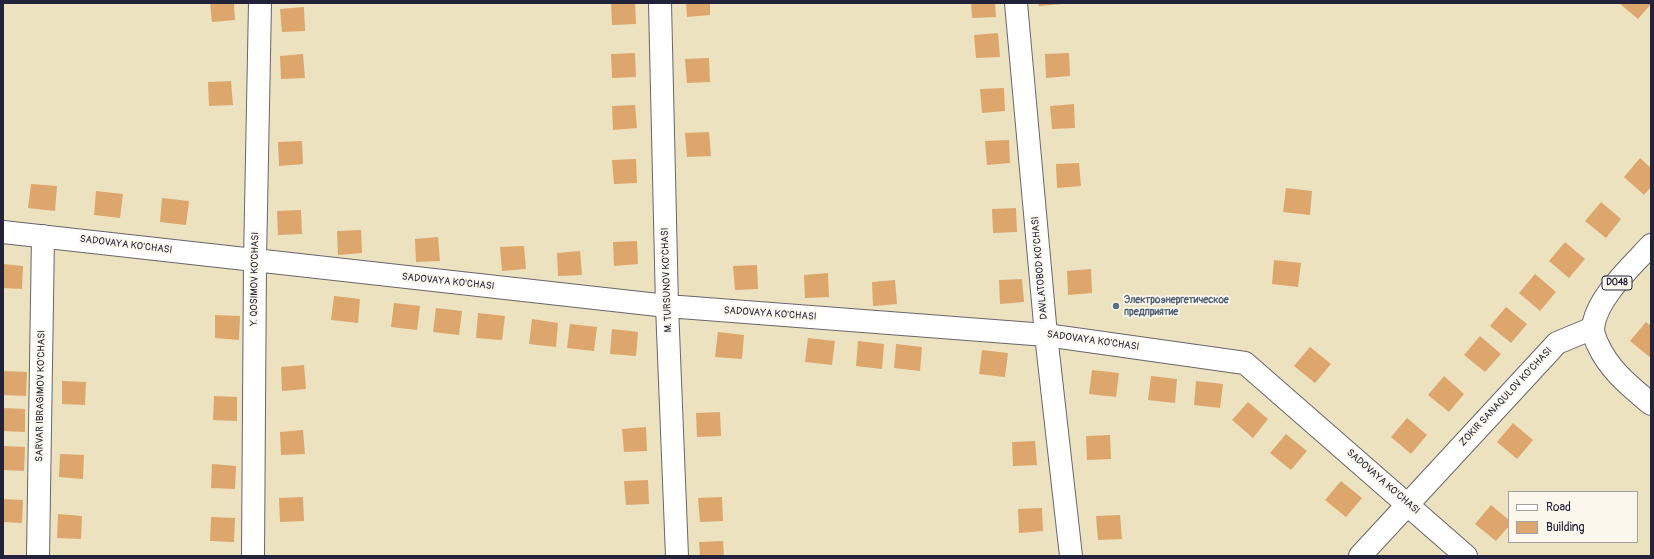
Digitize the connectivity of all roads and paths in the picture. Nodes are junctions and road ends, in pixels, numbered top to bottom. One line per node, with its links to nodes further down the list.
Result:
1 (260, 3): 7 (street, Y. QOSIMOV KO'CHASI)
2 (660, 3): 8 (street, M. TURSUNOV KO'CHASI)
3 (1016, 3): 10 (street, DAVLATOBOD KO’CHASI)
4 (3, 232): 5 (street, SADOVAYA KO'CHASI)
5 (43, 236): 7 (street, SADOVAYA KO'CHASI); 13 (street, SARVAR IBRAGIMOV KO'CHASI)
6 (1651, 245): 9 (street, D048)
7 (255, 260): 8 (street, SADOVAYA KO'CHASI); 14 (street, Y. QOSIMOV KO'CHASI)
8 (667, 306): 10 (street, SADOVAYA KO'CHASI); 15 (street, M. TURSUNOV KO'CHASI)
9 (1593, 328): 11 (street); 12 (street, ZOKIR SANAQULOV KO'CHASI)
10 (1046, 335): 12 (street, SADOVAYA KO'CHASI); 16 (street, DAVLATOBOD KO’CHASI)
11 (1651, 404)
12 (1407, 503): 17 (street, ZOKIR SANAQULOV KO'CHASI); 18 (street, SADOVAYA KO'CHASI)
13 (38, 556)
14 (253, 556)
15 (677, 556)
16 (1071, 556)
17 (1360, 556)
18 (1466, 556)

